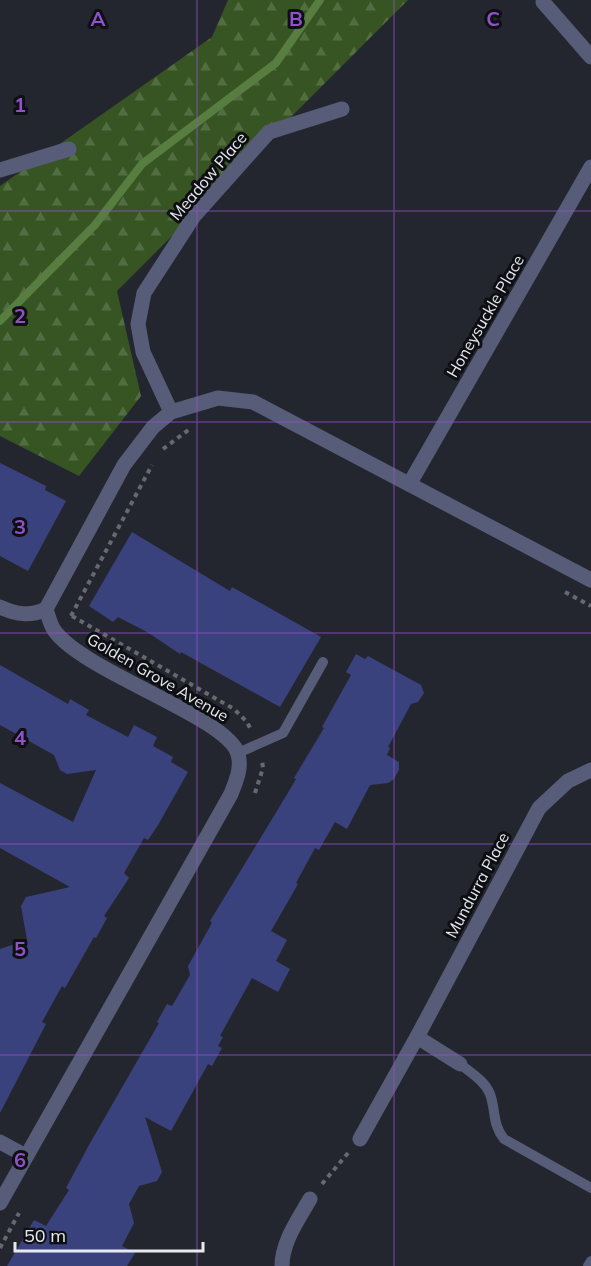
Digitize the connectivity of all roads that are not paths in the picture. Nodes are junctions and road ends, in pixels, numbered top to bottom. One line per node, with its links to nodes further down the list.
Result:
1 (543, 2): 2 (street)
2 (591, 57)
3 (342, 109): 7 (street, Meadow Place)
4 (69, 149): 6 (street)
5 (591, 167): 8 (street, Honeysuckle Place)
6 (0, 170)
7 (171, 412): 8 (street); 11 (street)
8 (410, 483): 9 (street)
9 (591, 580)
10 (0, 607): 11 (street)
11 (46, 609): 13 (street, Golden Grove Avenue)
12 (323, 662): 13 (lane)
13 (238, 753): 19 (street)
14 (591, 770): 15 (street, Mundurra Place)
15 (417, 1037): 16 (street); 17 (street, Mundurra Place)
16 (460, 1064): 20 (lane)
17 (360, 1139)
18 (0, 1142): 19 (street)
19 (26, 1156): 22 (street)
20 (591, 1188)
21 (310, 1199): 24 (street)
22 (0, 1203)
23 (591, 1261): 25 (lane)
24 (282, 1266)
25 (588, 1266)

